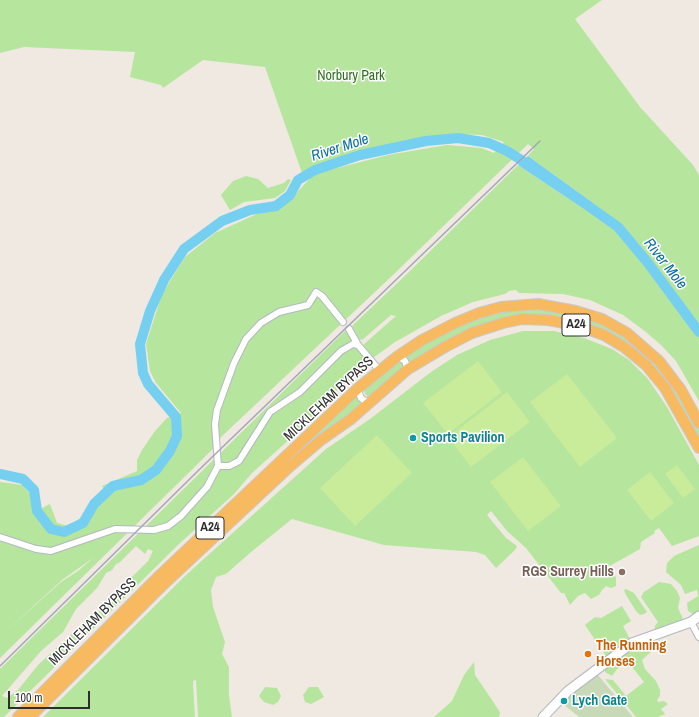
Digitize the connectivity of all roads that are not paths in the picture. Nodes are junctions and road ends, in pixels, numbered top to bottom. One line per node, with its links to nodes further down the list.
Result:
1 (343, 322): 11 (street)
2 (348, 328): 3 (street)
3 (358, 345): 6 (street); 11 (street)
4 (398, 356): 5 (street); 6 (highway, MICKLEHAM BYPASS / A24); 9 (highway, MICKLEHAM BYPASS / A24)
5 (408, 369): 8 (highway, MICKLEHAM BYPASS / A24); 10 (highway, MICKLEHAM BYPASS / A24)
6 (380, 370): 7 (highway, MICKLEHAM BYPASS / A24)
7 (357, 390): 8 (street); 16 (highway, MICKLEHAM BYPASS / A24)
8 (369, 404): 17 (highway, MICKLEHAM BYPASS / A24)
9 (699, 423)
10 (699, 448)
11 (218, 466): 12 (street)
12 (0, 537)
13 (699, 616): 14 (main road)
14 (691, 622): 15 (street); 18 (main road)
15 (699, 637)
16 (18, 717)
17 (30, 717)
18 (543, 717)

